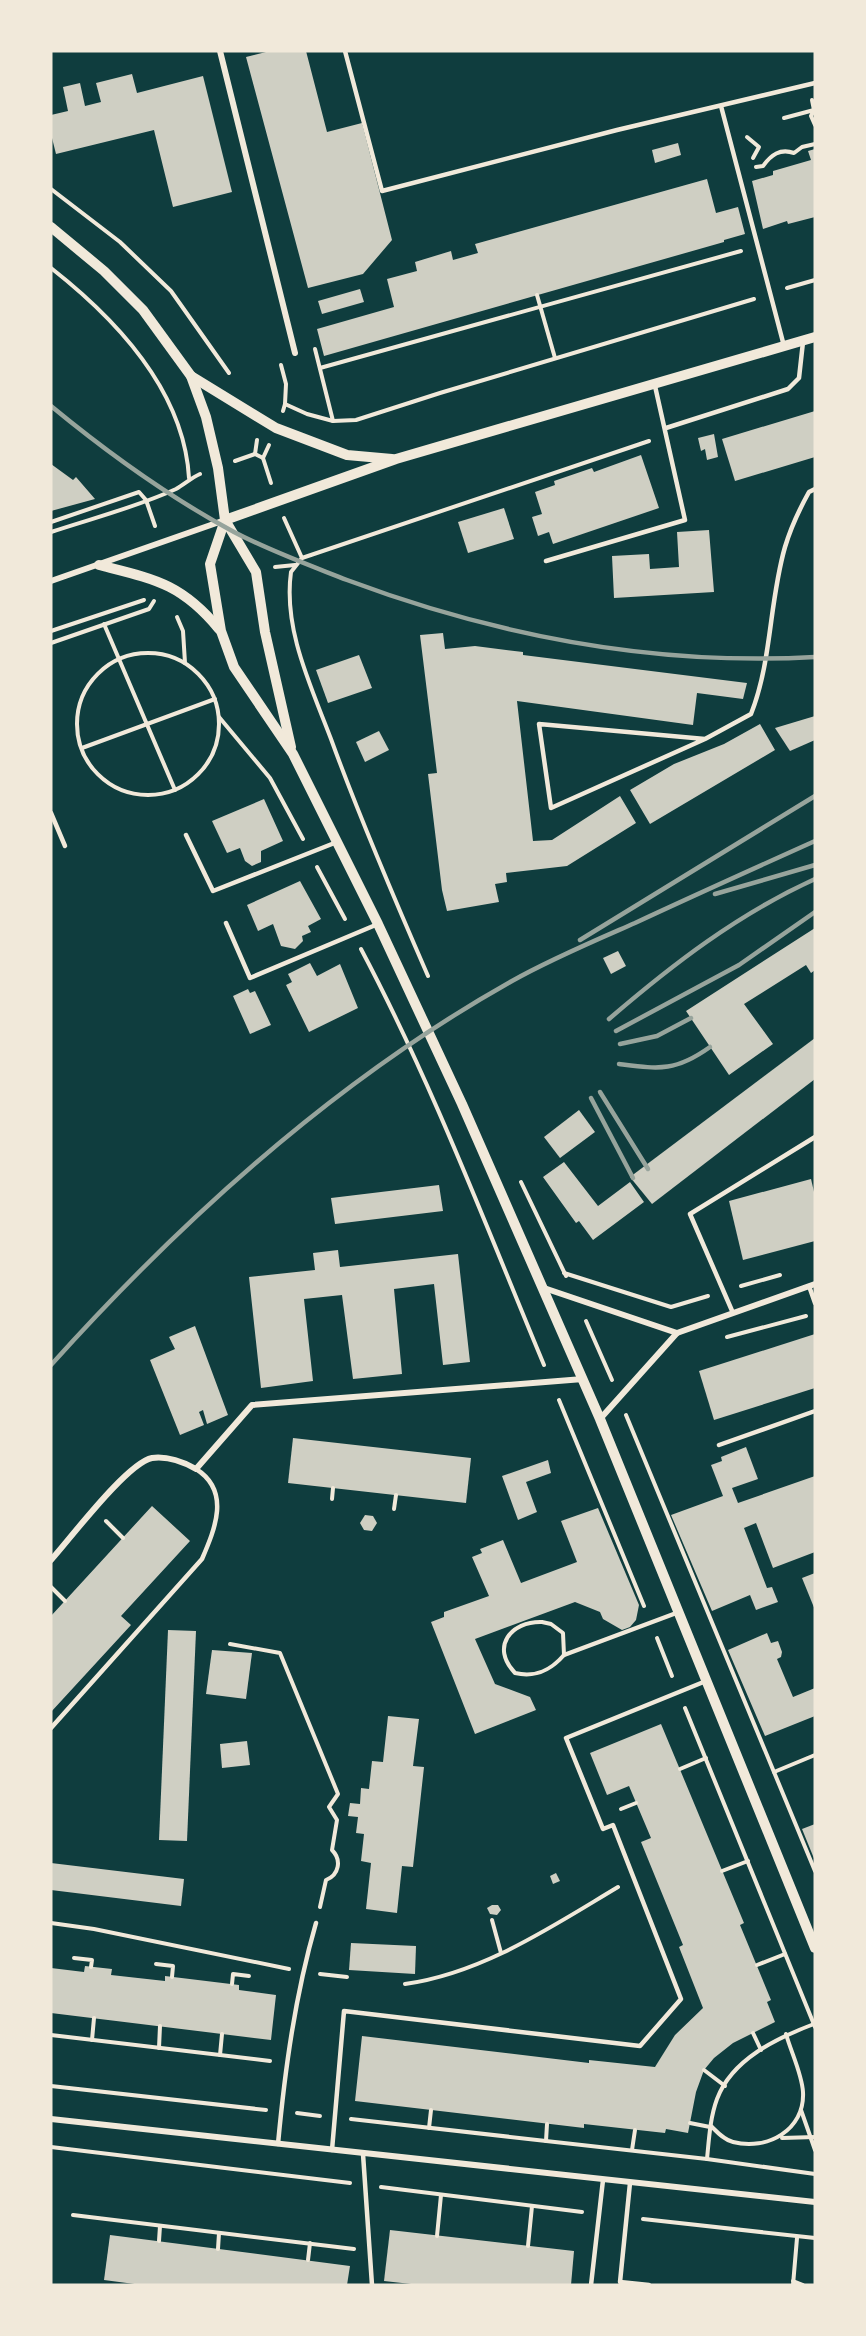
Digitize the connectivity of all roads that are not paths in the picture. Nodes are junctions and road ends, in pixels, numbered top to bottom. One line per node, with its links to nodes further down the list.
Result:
1 (220, 51): 9 (street)
2 (345, 51): 4 (lane)
3 (815, 83): 4 (lane)
4 (721, 106): 8 (lane)
5 (51, 227): 10 (street)
6 (815, 337): 7 (street)
7 (803, 340): 8 (street); 12 (lane)
8 (784, 346): 11 (street)
9 (295, 353)
10 (190, 376): 13 (street); 15 (street)
11 (654, 382): 12 (lane); 13 (street)
12 (666, 431): 16 (lane)
13 (396, 459): 15 (street)
14 (815, 489): 20 (lane)
15 (225, 520): 17 (street); 19 (street); 21 (street)
16 (546, 561)
17 (99, 565): 18 (street); 19 (street)
18 (51, 581)
19 (221, 631): 21 (street)
20 (705, 739): 20 (lane)
21 (293, 754): 24 (street)
22 (51, 813): 25 (lane)
23 (186, 835): 24 (lane)
24 (337, 842): 27 (street)
25 (65, 846)
26 (225, 923): 27 (lane)
27 (378, 924): 30 (street)
28 (815, 1137): 32 (lane)
29 (812, 1285): 31 (lane); 32 (street)
30 (544, 1288): 33 (street); 34 (street)
31 (815, 1303)
32 (733, 1313): 33 (street)
33 (676, 1333): 36 (street)
34 (583, 1379): 36 (street); 38 (street)
35 (815, 1411): 37 (lane)
36 (600, 1419): 40 (street)
37 (719, 1446)
38 (196, 1469): 39 (street); 43 (lane)
39 (51, 1560)
40 (679, 1612): 41 (lane); 42 (street)
41 (564, 1655)
42 (706, 1680): 45 (street); 48 (lane)
43 (51, 1728)
44 (316, 1923): 47 (lane)
45 (815, 1948)
46 (51, 2119): 47 (street)
47 (278, 2144): 48 (street)
48 (332, 2150): 49 (street)
49 (363, 2154): 50 (street); 54 (lane)
50 (603, 2180): 51 (street); 55 (lane)
51 (630, 2183): 52 (street); 53 (lane)
52 (815, 2202)
53 (620, 2284): 56 (lane)
54 (372, 2285)
55 (591, 2285)
56 (649, 2285)

